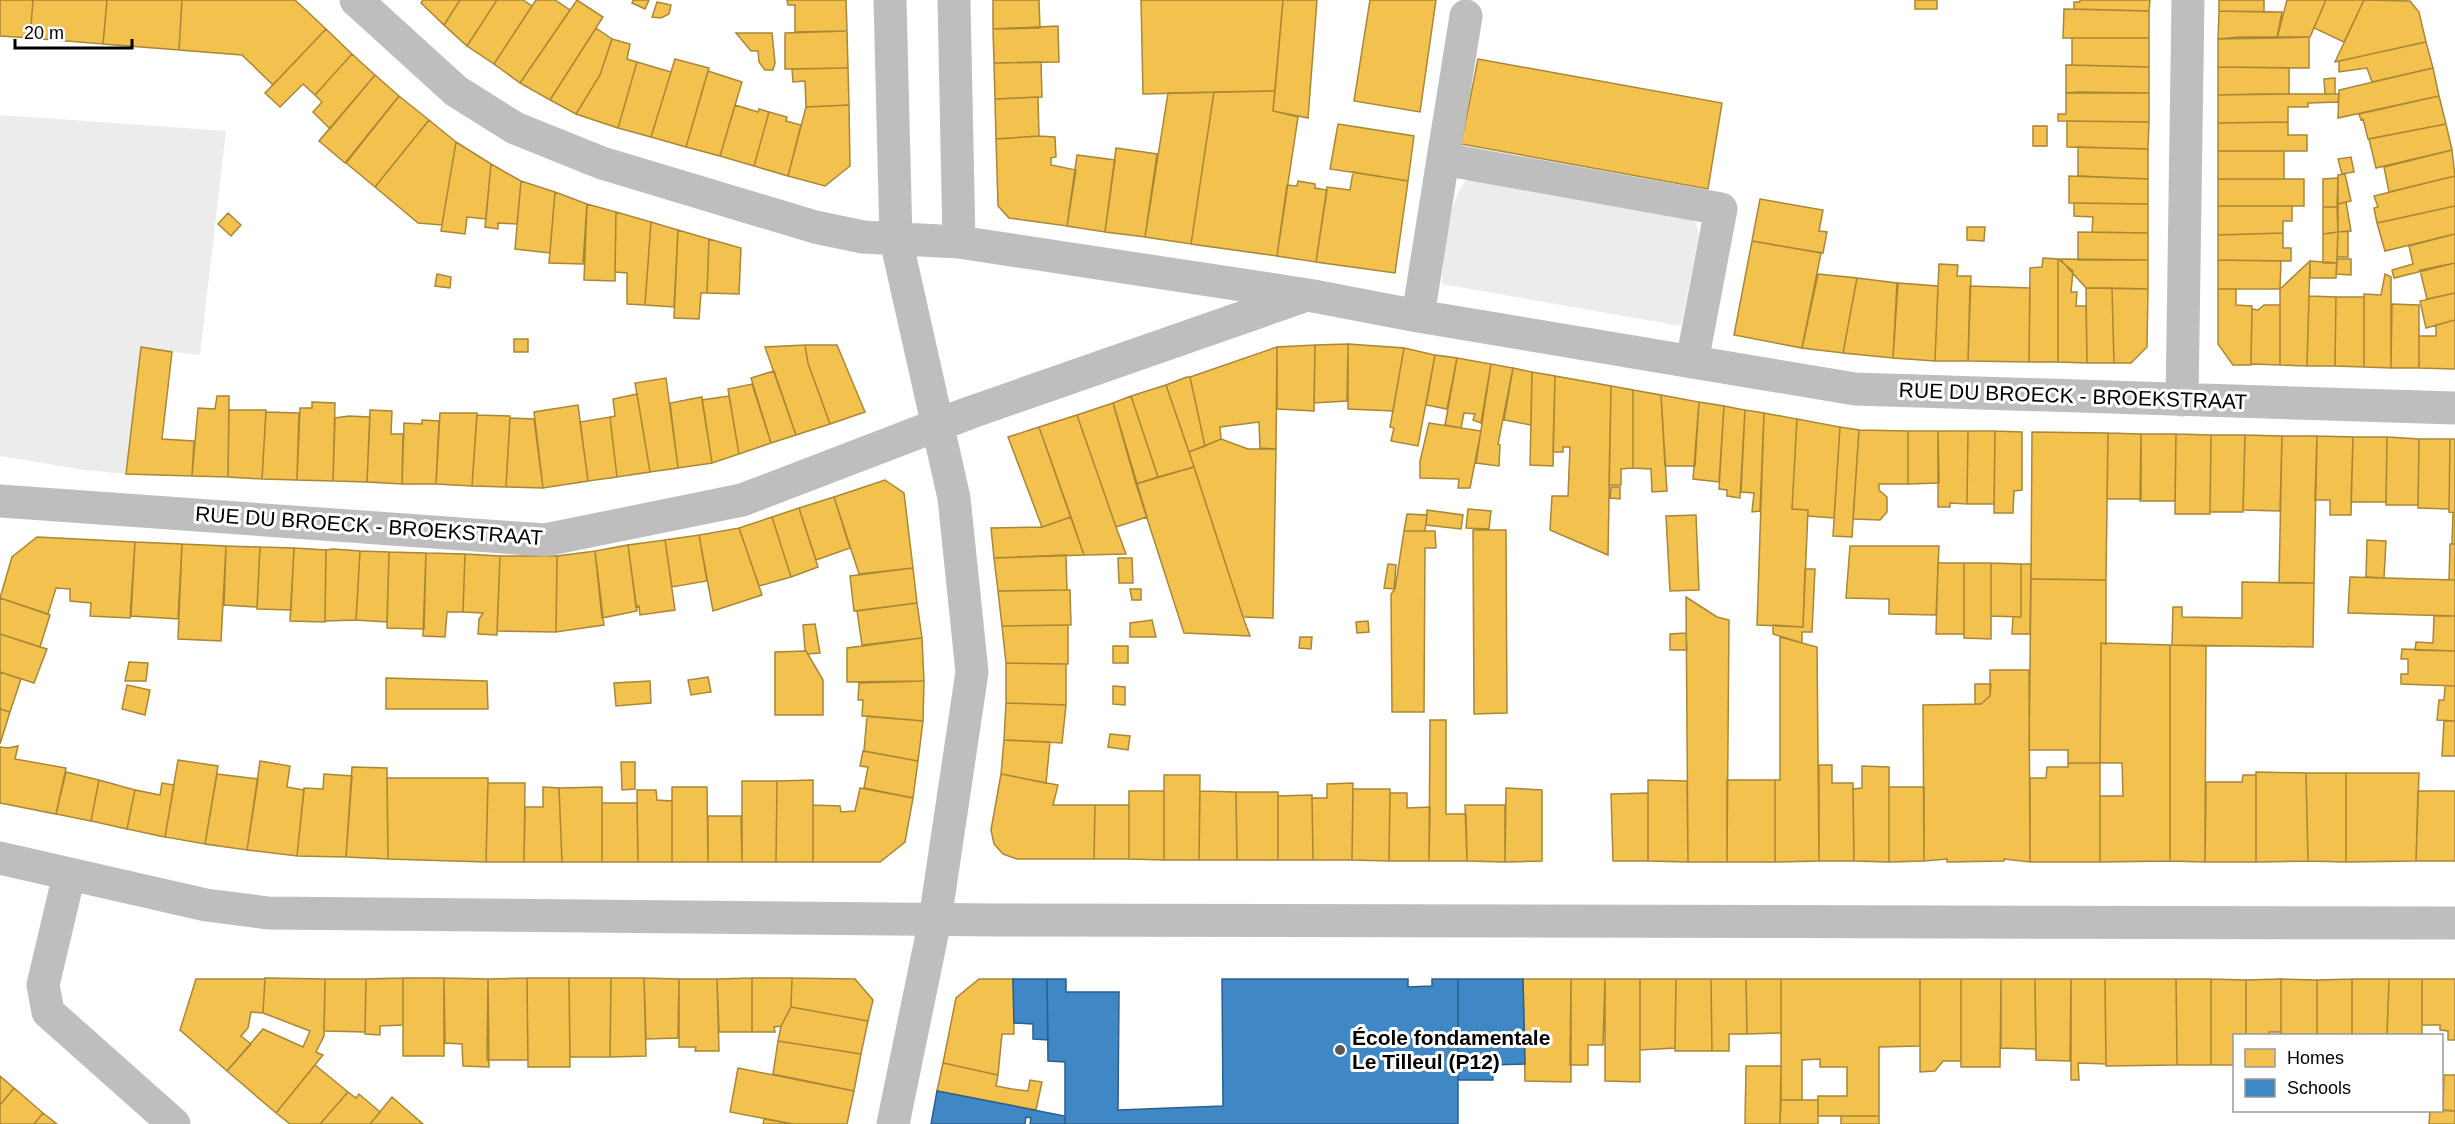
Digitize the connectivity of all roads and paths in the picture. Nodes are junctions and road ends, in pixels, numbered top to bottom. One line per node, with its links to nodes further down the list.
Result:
1 (356, 0): 7 (street, RUE DU BROECK - BROEKSTRAAT)
2 (890, 0): 7 (street)
3 (954, 0): 8 (street)
4 (2188, 0): 12 (street)
5 (1466, 16): 6 (street)
6 (1443, 159): 10 (street); 11 (street)
7 (896, 240): 8 (street, RUE DU BROECK - BROEKSTRAAT); 14 (street)
8 (959, 242): 9 (street, RUE DU BROECK - BROEKSTRAAT)
9 (1308, 295): 10 (street, RUE DU BROECK - BROEKSTRAAT); 14 (street, RUE DU BROECK - BROEKSTRAAT)
10 (1418, 316): 11 (street, RUE DU BROECK - BROEKSTRAAT)
11 (1692, 362): 12 (street, RUE DU BROECK - BROEKSTRAAT)
12 (2182, 400): 13 (street, RUE DU BROECK - BROEKSTRAAT)
13 (2455, 408)
14 (937, 426): 15 (street, RUE DU BROECK - BROEKSTRAAT); 18 (street)
15 (0, 501)
16 (0, 858): 17 (street)
17 (69, 875): 18 (street); 20 (street)
18 (935, 920): 19 (street); 21 (street)
19 (2455, 923)
20 (174, 1124)
21 (893, 1124)

